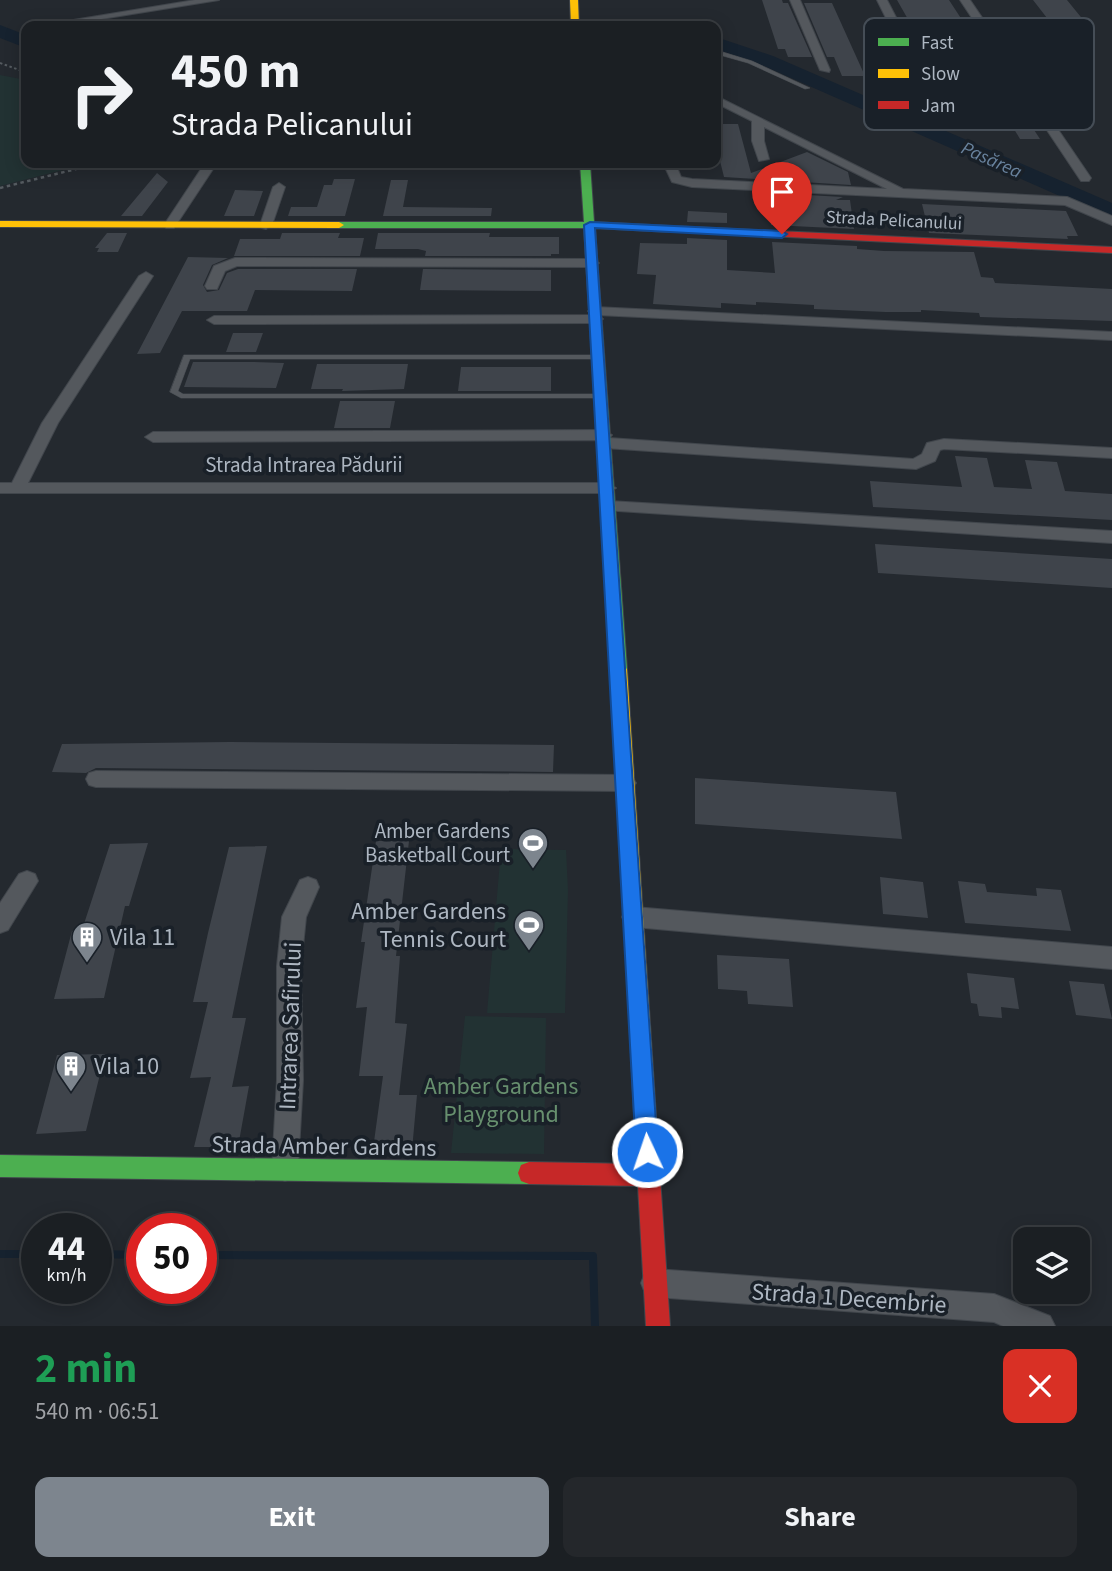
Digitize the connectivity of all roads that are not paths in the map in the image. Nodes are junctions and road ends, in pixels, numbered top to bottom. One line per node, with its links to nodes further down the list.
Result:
1 (214, 0): 8 (street)
2 (574, 0): 9 (street)
3 (795, 0): 11 (street)
4 (882, 0): 6 (street)
5 (965, 0): 7 (street)
6 (891, 18)
7 (977, 18)
8 (74, 21)
9 (575, 21)
10 (721, 53): 12 (lane)
11 (825, 71)
12 (807, 88)
13 (721, 102): 14 (street)
14 (758, 121): 16 (street); 22 (street)
15 (1053, 130): 20 (street)
16 (763, 159)
17 (208, 168): 25 (street)
18 (585, 168): 27 (street)
19 (671, 168): 22 (street)
20 (1086, 178)
21 (279, 187): 26 (street)
22 (905, 194): 23 (street)
23 (1112, 221)
24 (0, 224): 25 (street, Strada Pelicanului)
25 (170, 225): 26 (street, Strada Pelicanului)
26 (266, 225): 27 (street, Strada Pelicanului)
27 (590, 225): 28 (street, Strada Pelicanului); 29 (street)
28 (1112, 250)
29 (592, 263): 31 (street); 32 (street)
30 (146, 276): 40 (street)
31 (212, 286)
32 (595, 315): 33 (street); 34 (street); 35 (street)
33 (214, 320)
34 (1112, 336)
35 (598, 357): 36 (street); 36 (lane)
36 (601, 396): 38 (street)
37 (153, 437): 38 (street)
38 (604, 439): 39 (street); 41 (street)
39 (1112, 453)
40 (8, 488): 41 (street, Strada Intrarea Pădurii)
41 (608, 488): 42 (street)
42 (609, 506): 43 (street); 45 (street)
43 (1112, 537)
44 (96, 779): 45 (street)
45 (625, 783): 48 (street)
46 (27, 881): 49 (street)
47 (308, 887): 52 (street, Intrarea Safirului)
48 (634, 917): 50 (street); 53 (street)
49 (0, 923)
50 (1112, 958)
51 (0, 1166): 52 (street, Strada Amber Gardens)
52 (285, 1168): 53 (street, Strada Amber Gardens)
53 (648, 1175): 54 (street)
54 (655, 1283): 55 (street); 56 (street, Strada 1 Decembrie)
55 (658, 1326)
56 (1040, 1326)

